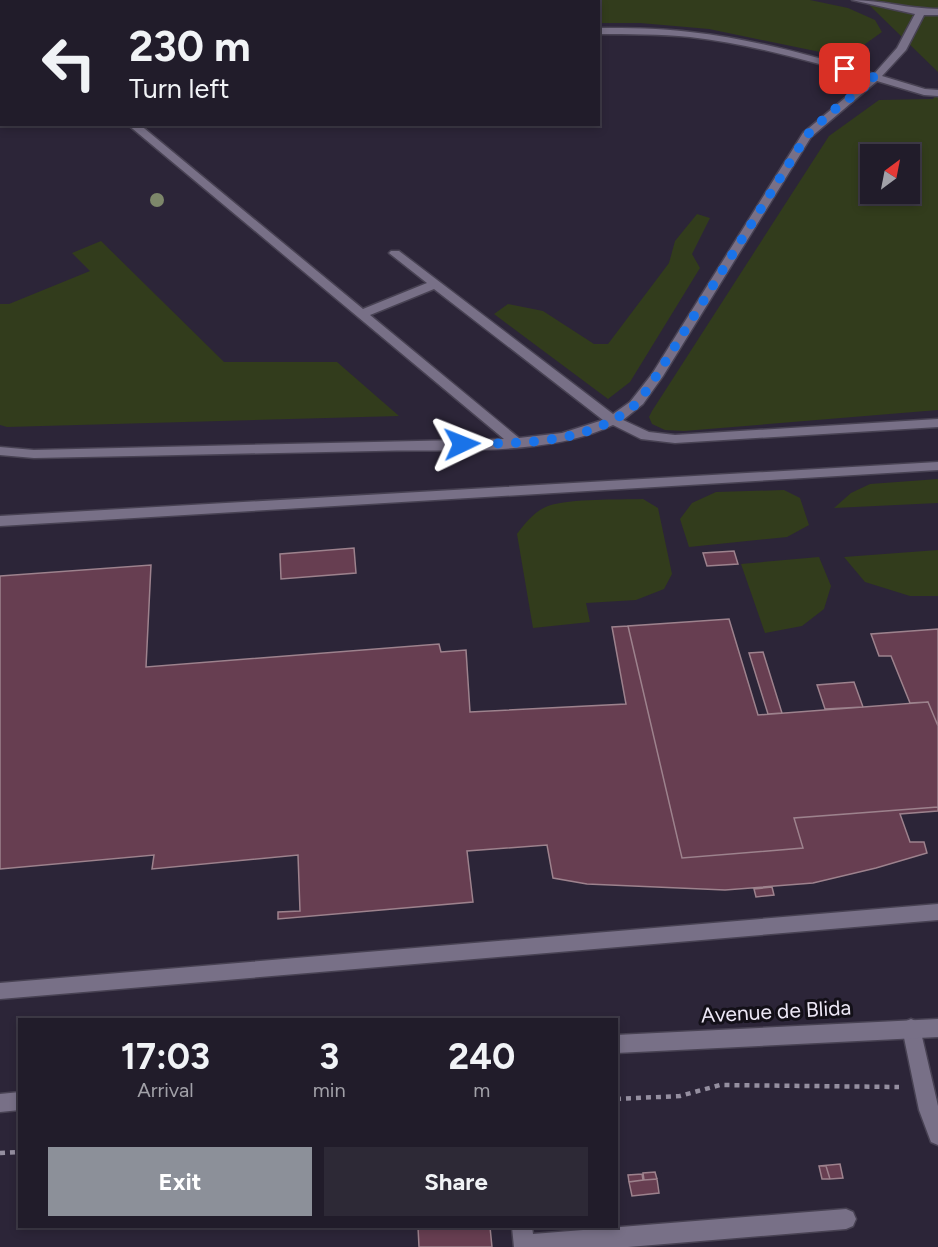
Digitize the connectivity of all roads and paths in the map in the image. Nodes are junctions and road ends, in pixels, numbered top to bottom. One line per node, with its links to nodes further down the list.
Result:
1 (857, 0): 2 (street)
2 (920, 12): 3 (street); 5 (street)
3 (938, 12)
4 (600, 31): 5 (street)
5 (876, 78): 6 (street); 11 (street)
6 (938, 93)
7 (134, 126): 10 (street)
8 (395, 253): 9 (street)
9 (436, 284): 10 (street); 11 (street)
10 (361, 314): 13 (street)
11 (612, 420): 12 (street); 13 (street)
12 (938, 423)
13 (516, 442): 14 (street)
14 (0, 451)
15 (938, 466): 16 (street)
16 (0, 521)
17 (938, 912): 18 (street)
18 (0, 991)
19 (911, 1028): 20 (street, Avenue de Blida); 21 (street, Avenue de Blida); 22 (street)
20 (938, 1028)
21 (618, 1044)
22 (924, 1088): 23 (path); 26 (street)
23 (618, 1099)
24 (18, 1101): 25 (street)
25 (0, 1103)
26 (938, 1135)
27 (18, 1152): 28 (path)
28 (0, 1154)
29 (846, 1219): 30 (street)
30 (523, 1240)

